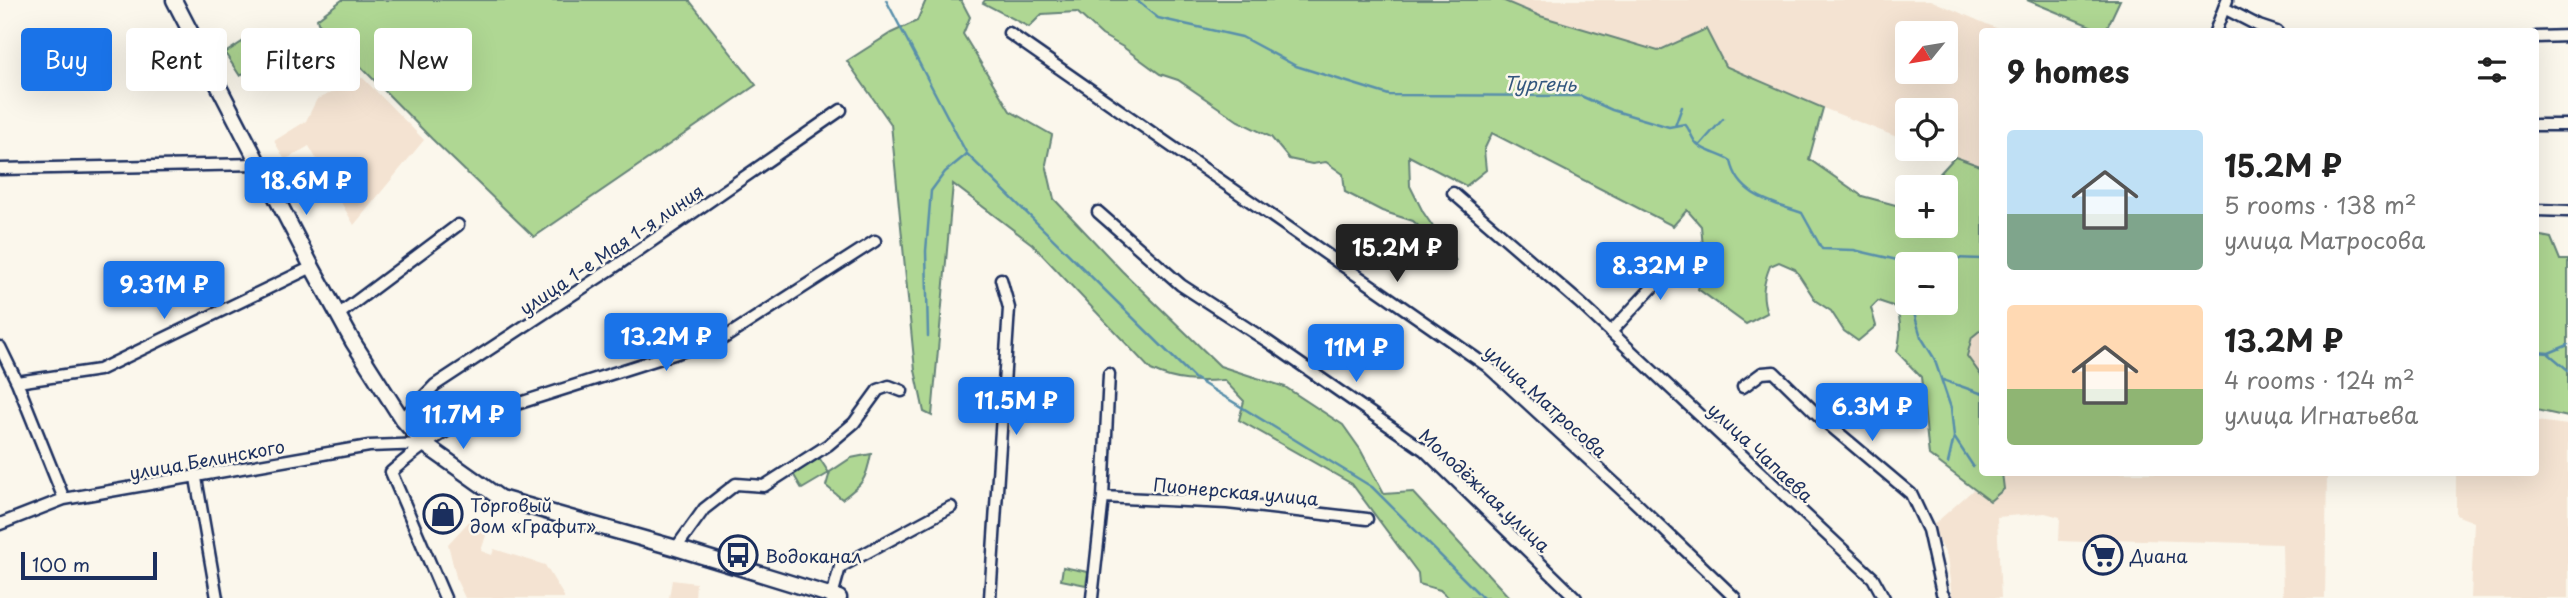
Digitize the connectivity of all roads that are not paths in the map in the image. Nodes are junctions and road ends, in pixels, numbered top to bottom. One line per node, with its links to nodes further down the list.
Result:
1 (174, 0): 11 (main road)
2 (2225, 4): 3 (street); 4 (street)
3 (2216, 28)
4 (2265, 28)
5 (1009, 33): 44 (street, улица Матросова)
6 (2568, 36): 7 (street)
7 (2539, 37)
8 (841, 110): 29 (street, улица 1-е Мая 1-я линия)
9 (2539, 125): 10 (street)
10 (2568, 125)
11 (259, 164): 12 (street); 20 (main road)
12 (0, 169)
13 (1453, 193): 23 (street, улица Чапаева)
14 (2539, 210): 15 (street)
15 (2568, 211)
16 (1098, 212): 43 (street, Молодёжная улица)
17 (458, 225): 22 (street)
18 (875, 241): 30 (street)
19 (1687, 250): 23 (street)
20 (312, 267): 22 (main road); 26 (street)
21 (1001, 279): 41 (street)
22 (338, 315): 29 (main road)
23 (1611, 332): 45 (street, улица Чапаева)
24 (0, 347): 26 (street)
25 (1109, 374): 32 (street)
26 (17, 382): 33 (street)
27 (1743, 387): 46 (street)
28 (902, 391): 37 (street)
29 (402, 419): 30 (main road)
30 (424, 444): 31 (street, улица Белинского); 37 (main road); 40 (street)
31 (196, 478): 33 (street, улица Белинского); 39 (street)
32 (1102, 497): 35 (street, Пионерская улица); 42 (street)
33 (64, 499): 36 (street, улица Белинского)
34 (951, 507): 38 (street)
35 (1367, 519)
36 (0, 524)
37 (676, 548): 38 (main road)
38 (836, 597)
39 (217, 598)
40 (445, 598)
41 (990, 598)
42 (1092, 598)
43 (1576, 598)
44 (1735, 598)
45 (1884, 598)
46 (1945, 598)

